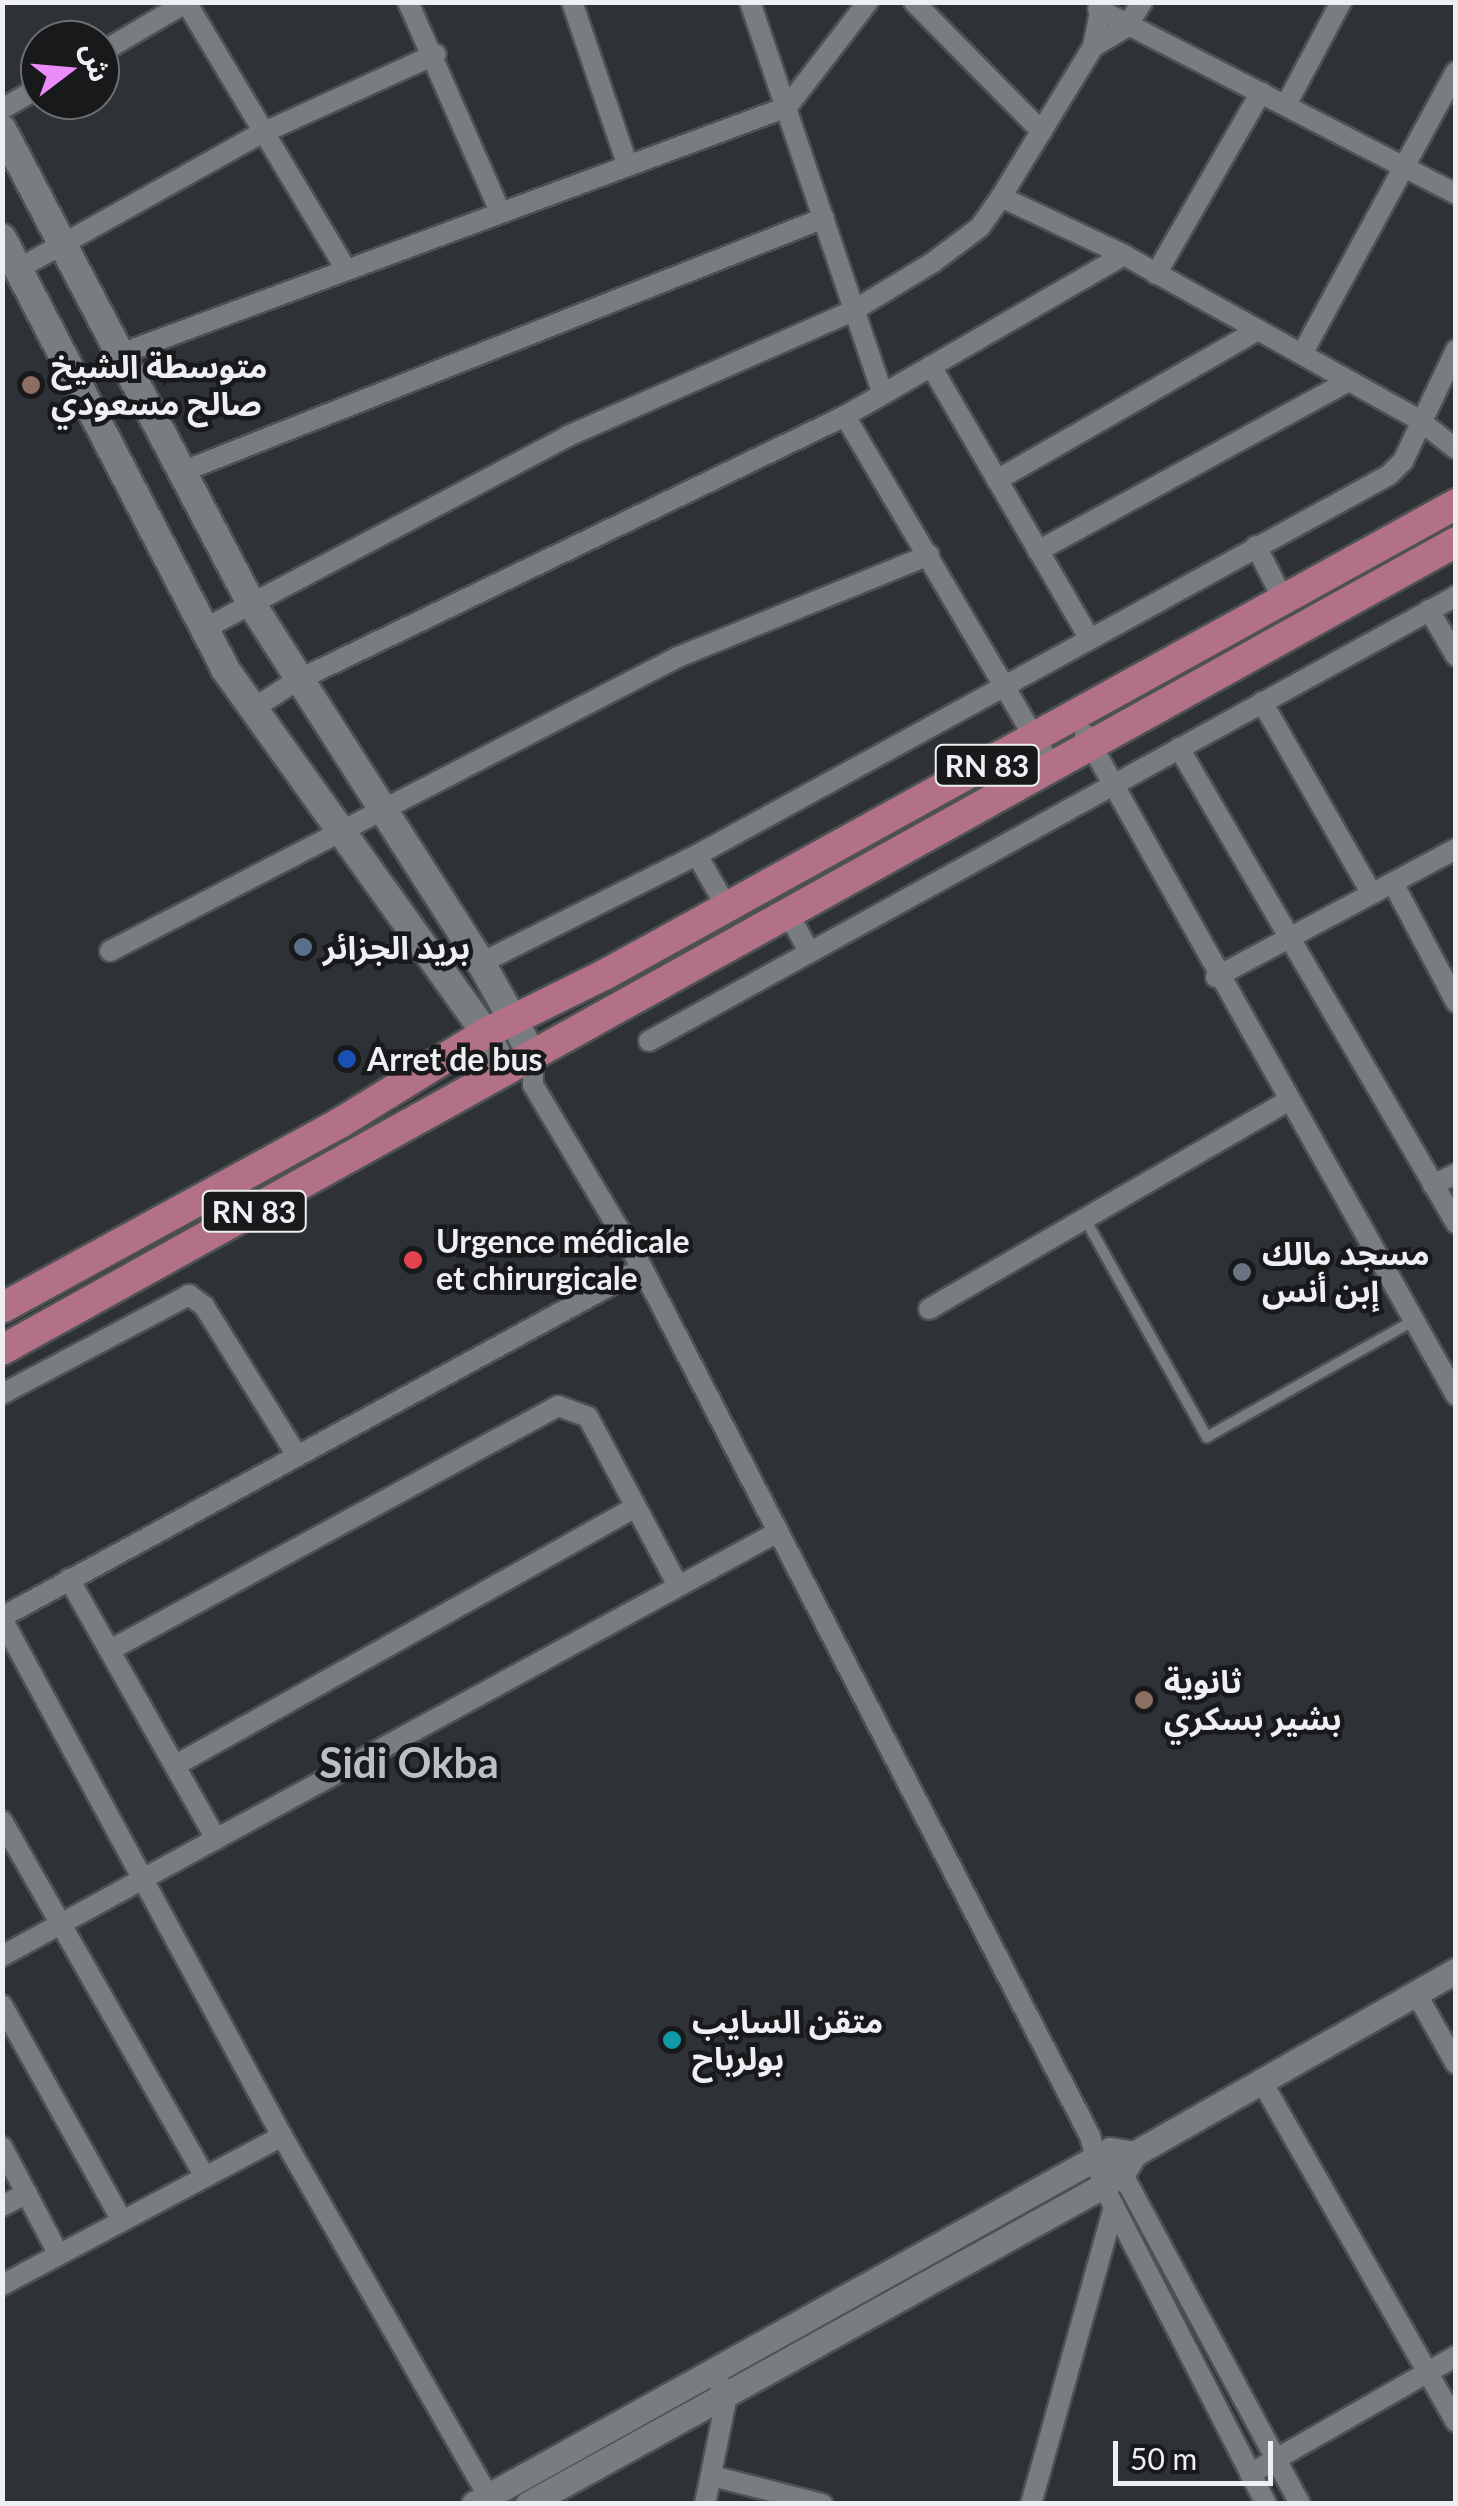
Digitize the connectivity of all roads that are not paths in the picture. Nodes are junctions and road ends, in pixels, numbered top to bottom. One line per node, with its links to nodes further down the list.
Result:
1 (408, 2): 13 (street)
2 (572, 2): 21 (street)
3 (750, 2): 17 (street)
4 (868, 2): 17 (street)
5 (914, 2): 19 (street)
6 (1142, 2): 10 (street)
7 (1341, 2): 16 (street)
8 (186, 3): 11 (street); 20 (street)
9 (1100, 6): 10 (street); 12 (street)
10 (1126, 27): 12 (street); 15 (street)
11 (120, 41)
12 (1093, 48): 19 (street)
13 (436, 54): 20 (street); 25 (street)
14 (1456, 72): 22 (street)
15 (1261, 92): 16 (street); 32 (street)
16 (1286, 105): 22 (street)
17 (787, 107): 21 (street); 26 (street)
18 (2, 129): 28 (main road)
19 (1042, 132): 24 (street)
20 (260, 134): 28 (street); 31 (street)
21 (627, 164): 25 (street)
22 (1404, 166): 23 (street); 37 (street)
23 (1456, 194)
24 (1001, 197): 29 (street); 33 (street)
25 (500, 212): 31 (street)
26 (824, 218): 33 (street); 44 (street)
27 (2, 238): 30 (main road)
28 (65, 245): 30 (street); 36 (main road)
29 (1124, 255): 32 (street); 38 (street)
30 (18, 269): 55 (main road)
31 (346, 269): 36 (street)
32 (1156, 274): 34 (street)
33 (851, 312): 40 (street); 53 (street)
34 (1258, 330): 37 (street); 45 (street)
35 (1456, 350): 42 (street)
36 (123, 353): 44 (main road)
37 (1302, 354): 39 (street)
38 (931, 366): 40 (street); 45 (street)
39 (1349, 380): 42 (street); 49 (street)
40 (883, 394): 41 (street)
41 (845, 416): 50 (street); 58 (street)
42 (1418, 419): 43 (street); 48 (street)
43 (1456, 449)
44 (184, 470): 53 (main road)
45 (997, 480): 49 (street)
46 (1456, 504): 52 (main road, RN 83)
47 (1456, 542): 64 (main road, RN 83)
48 (1256, 546): 52 (street); 56 (street)
49 (1038, 551): 56 (street)
50 (929, 555): 59 (street); 68 (street)
51 (1456, 596): 54 (street)
52 (1283, 599): 62 (main road, RN 83)
53 (251, 602): 55 (street); 58 (main road)
54 (1429, 610): 57 (street); 60 (street)
55 (204, 629): 61 (main road)
56 (1089, 638): 59 (street)
57 (1456, 656)
58 (296, 681): 61 (street); 68 (main road)
59 (1003, 686): 63 (street); 71 (street)
60 (1262, 702): 65 (street); 73 (street)
61 (251, 710): 69 (main road)
62 (1073, 715): 63 (main road, RN 83); 64 (street)
63 (1035, 739): 66 (street); 74 (main road, RN 83)
64 (1092, 746): 66 (main road, RN 83); 67 (street)
65 (1179, 748): 67 (street); 76 (street)
66 (1052, 768): 75 (main road, RN 83)
67 (1112, 785): 77 (street); 80 (street)
68 (384, 811): 69 (street); 79 (main road)
69 (337, 830): 78 (street); 83 (main road)
70 (1456, 849): 72 (street)
71 (697, 855): 74 (street); 79 (street)
72 (1393, 883): 73 (street); 81 (street)
73 (1372, 894): 76 (street)
74 (726, 906): 82 (main road, RN 83)
75 (789, 915): 77 (street); 86 (main road, RN 83)
76 (1289, 939): 80 (street); 91 (street)
77 (808, 949): 84 (street)
78 (110, 951)
79 (481, 963): 82 (main road)
80 (1216, 976): 87 (street)
81 (1456, 1002)
82 (515, 1019): 83 (main road, RN 83); 86 (main road)
83 (486, 1033): 85 (main road); 88 (main road, RN 83)
84 (649, 1041)
85 (504, 1070): 86 (main road, RN 83); 89 (main road, RN 83)
86 (533, 1070): 94 (street)
87 (1286, 1102): 92 (street); 97 (street)
88 (340, 1123): 89 (main road); 95 (main road, RN 83)
89 (359, 1153): 98 (main road, RN 83)
90 (1456, 1174): 91 (street)
91 (1434, 1185): 93 (street)
92 (1086, 1218): 96 (street); 97 (lane)
93 (1456, 1223)
94 (642, 1268): 101 (street); 103 (street)
95 (2, 1308)
96 (930, 1310)
97 (1413, 1321): 100 (street)
98 (2, 1350)
99 (2, 1394): 101 (street)
100 (1456, 1395)
101 (296, 1454): 104 (street)
102 (634, 1508): 105 (street); 107 (street); 108 (street)
103 (776, 1533): 105 (street); 121 (street)
104 (69, 1580): 106 (street); 107 (street)
105 (676, 1582): 110 (street)
106 (2, 1618): 111 (street)
107 (110, 1650): 108 (street)
108 (176, 1765): 110 (street)
109 (2, 1820): 112 (street)
110 (216, 1840): 111 (street)
111 (146, 1878): 112 (street); 119 (street)
112 (60, 1925): 113 (street); 122 (street)
113 (2, 1956)
114 (1456, 1970): 115 (street)
115 (1416, 1993): 117 (street); 118 (street)
116 (2, 2004): 125 (street)
117 (1456, 2064)
118 (1262, 2082): 121 (street); 129 (street)
119 (282, 2136): 122 (street); 135 (street)
120 (2, 2147): 123 (street)
121 (1110, 2167): 130 (street); 132 (street); 133 (street); 139 (street)
122 (206, 2177): 125 (street)
123 (27, 2193): 124 (street); 126 (street)
124 (2, 2206)
125 (122, 2221): 126 (street)
126 (59, 2254): 127 (street)
127 (2, 2284)
128 (1456, 2356): 129 (street)
129 (1427, 2372): 131 (street); 132 (street)
130 (720, 2385): 134 (street); 135 (street); 136 (street)
131 (1456, 2422)
132 (1276, 2460): 133 (street); 141 (street)
133 (1250, 2474): 140 (street)
134 (712, 2476): 137 (street); 138 (street)
135 (485, 2501)
136 (528, 2504)
137 (705, 2504)
138 (822, 2504)
139 (1030, 2504)
140 (1266, 2504)
141 (1300, 2504)

